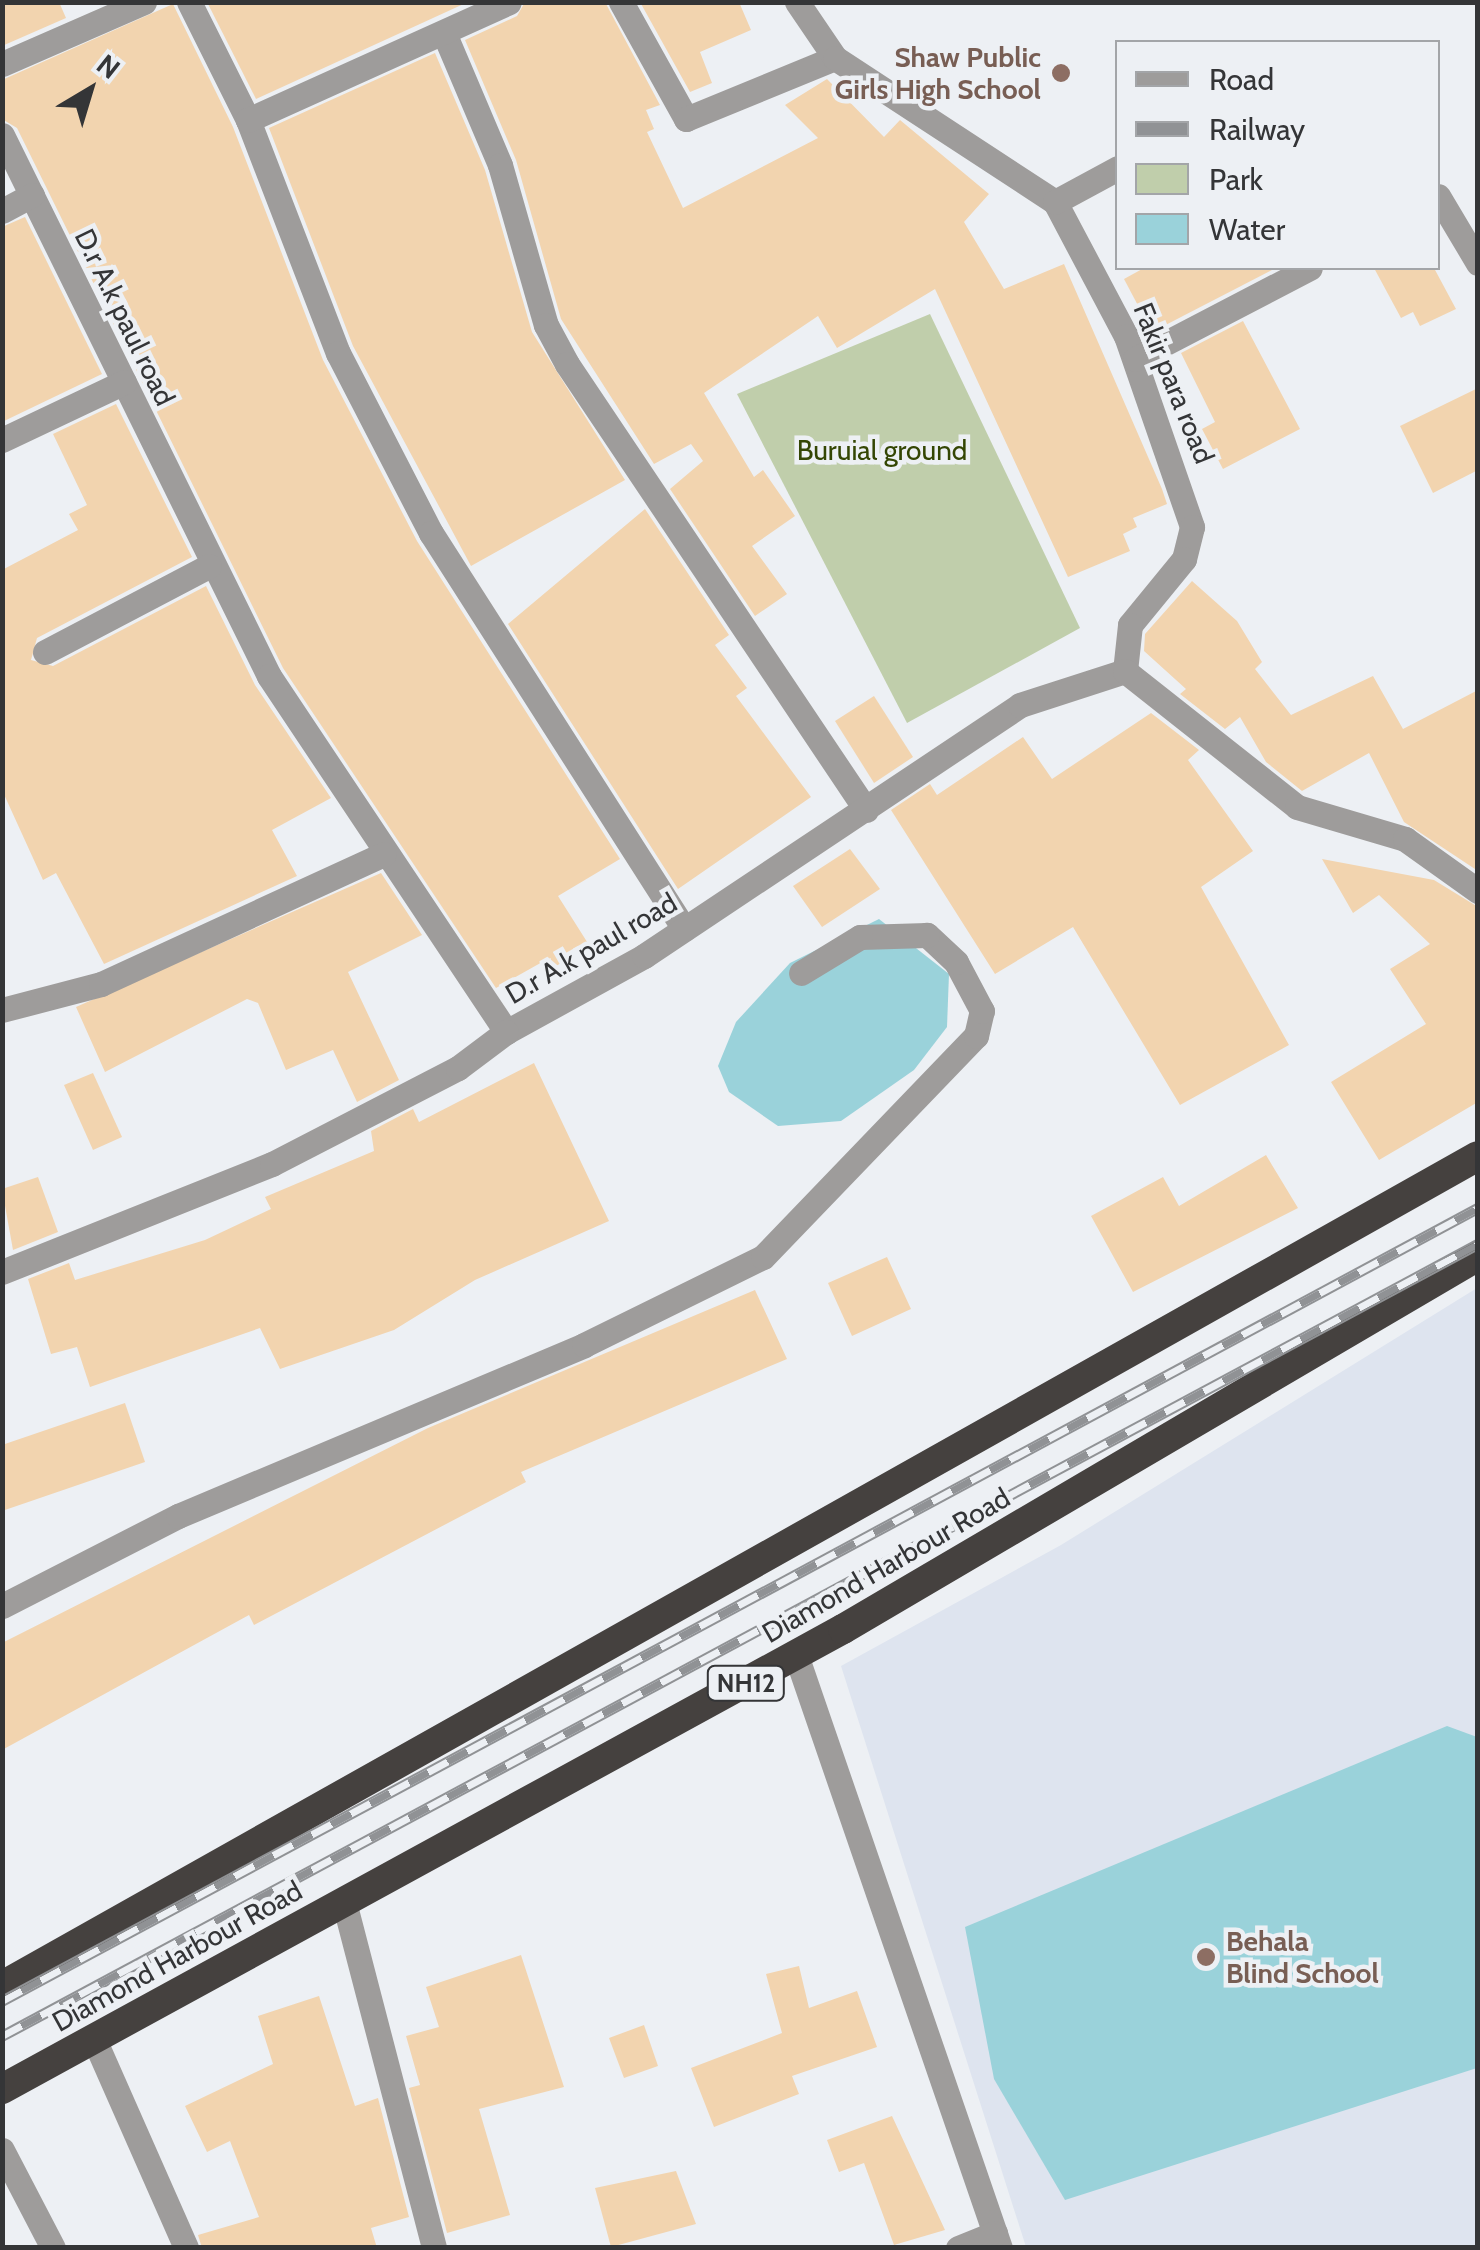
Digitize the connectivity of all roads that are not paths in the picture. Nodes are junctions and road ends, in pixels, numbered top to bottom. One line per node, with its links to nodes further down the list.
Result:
1 (144, 2): 8 (street)
2 (189, 2): 9 (street)
3 (509, 2): 6 (street)
4 (621, 2): 7 (street)
5 (797, 2): 7 (street, Fakir para road)
6 (444, 33): 9 (street); 24 (street)
7 (835, 58): 13 (street, Fakir para road)
8 (2, 64)
9 (248, 120): 27 (street)
10 (2, 134): 12 (street, D.r A.k paul road)
11 (1115, 170): 13 (street)
12 (32, 195): 15 (street); 19 (street, D.r A.k paul road)
13 (1054, 202): 18 (street, Fakir para road)
14 (1440, 202): 16 (street)
15 (2, 211)
16 (1478, 262)
17 (1306, 270): 18 (street)
18 (1135, 359): 23 (street, Fakir para road)
19 (124, 382): 20 (street); 21 (street, D.r A.k paul road)
20 (2, 440)
21 (209, 566): 22 (street); 25 (street, D.r A.k paul road)
22 (45, 652)
23 (1125, 670): 24 (street, D.r A.k paul road); 26 (street)
24 (866, 810): 27 (street, D.r A.k paul road)
25 (384, 854): 29 (street); 30 (street, D.r A.k paul road)
26 (1478, 891)
27 (684, 929): 30 (street, D.r A.k paul road)
28 (801, 973): 34 (street)
29 (2, 1010)
30 (506, 1032): 33 (street)
31 (1478, 1156): 37 (highway)
32 (1478, 1256): 35 (highway, Diamond Harbour Road / NH12)
33 (2, 1272)
34 (5, 1599)
35 (796, 1655): 36 (highway, Diamond Harbour Road / NH12); 41 (street)
36 (344, 1902): 38 (highway, Diamond Harbour Road / NH12); 44 (street)
37 (2, 1986)
38 (94, 2039): 39 (highway, Diamond Harbour Road / NH12); 43 (street)
39 (2, 2089)
40 (2, 2150): 42 (street)
41 (998, 2240): 45 (street)
42 (53, 2248)
43 (186, 2248)
44 (434, 2248)
45 (958, 2248)

